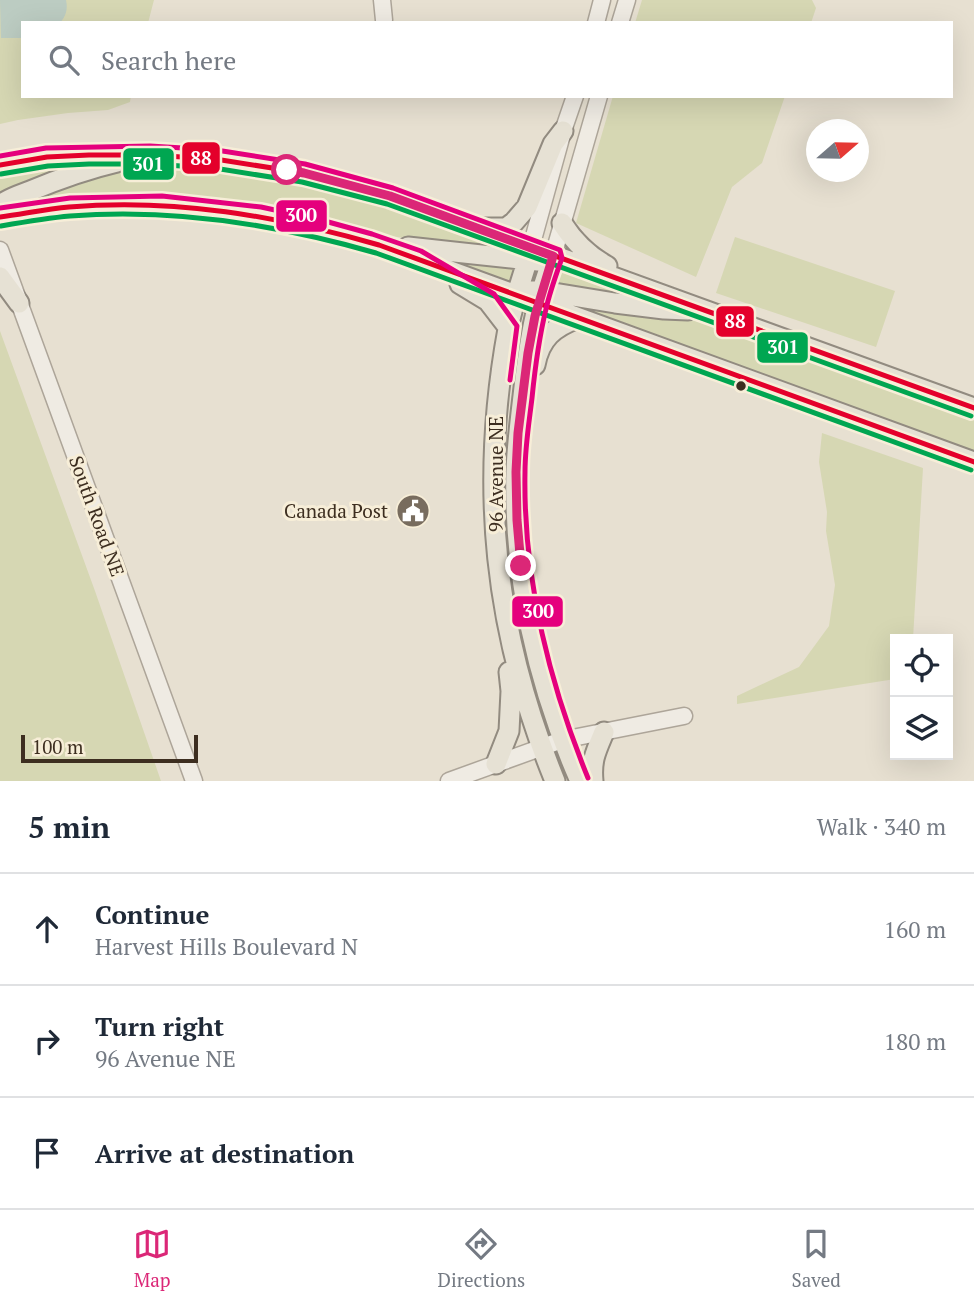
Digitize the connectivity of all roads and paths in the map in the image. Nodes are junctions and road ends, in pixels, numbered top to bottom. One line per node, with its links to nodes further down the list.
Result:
1 (382, 0): 4 (street)
2 (602, 0): 5 (street)
3 (627, 0): 6 (street)
4 (384, 20)
5 (597, 21)
6 (621, 21)
7 (574, 98): 9 (street)
8 (598, 98): 14 (street)
9 (563, 131): 15 (main road); 18 (street)
10 (149, 155): 11 (main road); 12 (main road); 15 (main road)
11 (0, 165)
12 (0, 205)
13 (0, 217): 16 (main road)
14 (562, 223): 19 (street); 22 (main road)
15 (478, 228): 18 (main road)
16 (369, 242): 18 (main road); 20 (main road)
17 (0, 250): 25 (street, South Road NE)
18 (529, 254): 19 (main road); 23 (main road, 96 Avenue NE)
19 (553, 256): 22 (main road); 24 (main road, 96 Avenue NE)
20 (417, 259): 23 (main road); 28 (main road)
21 (0, 277): 25 (main road)
22 (643, 288): 26 (main road)
23 (516, 296): 24 (main road); 28 (main road, 96 Avenue NE)
24 (540, 297): 26 (main road); 27 (main road); 30 (main road, 96 Avenue NE)
25 (19, 303): 38 (street, South Road NE)
26 (704, 310): 29 (main road)
27 (578, 318): 30 (main road); 31 (main road)
28 (508, 327): 32 (main road, 96 Avenue NE)
29 (974, 408)
30 (520, 419): 35 (main road, 96 Avenue NE)
31 (974, 461)
32 (505, 618): 36 (main road, 96 Avenue NE); 37 (main road)
33 (684, 716): 34 (street)
34 (604, 732): 35 (street); 42 (main road)
35 (562, 740): 36 (street); 41 (main road, 96 Avenue NE)
36 (541, 748): 37 (street); 40 (main road, 96 Avenue NE)
37 (496, 764): 39 (street)
38 (194, 781)
39 (449, 781)
40 (555, 781)
41 (580, 781)
42 (593, 781)

